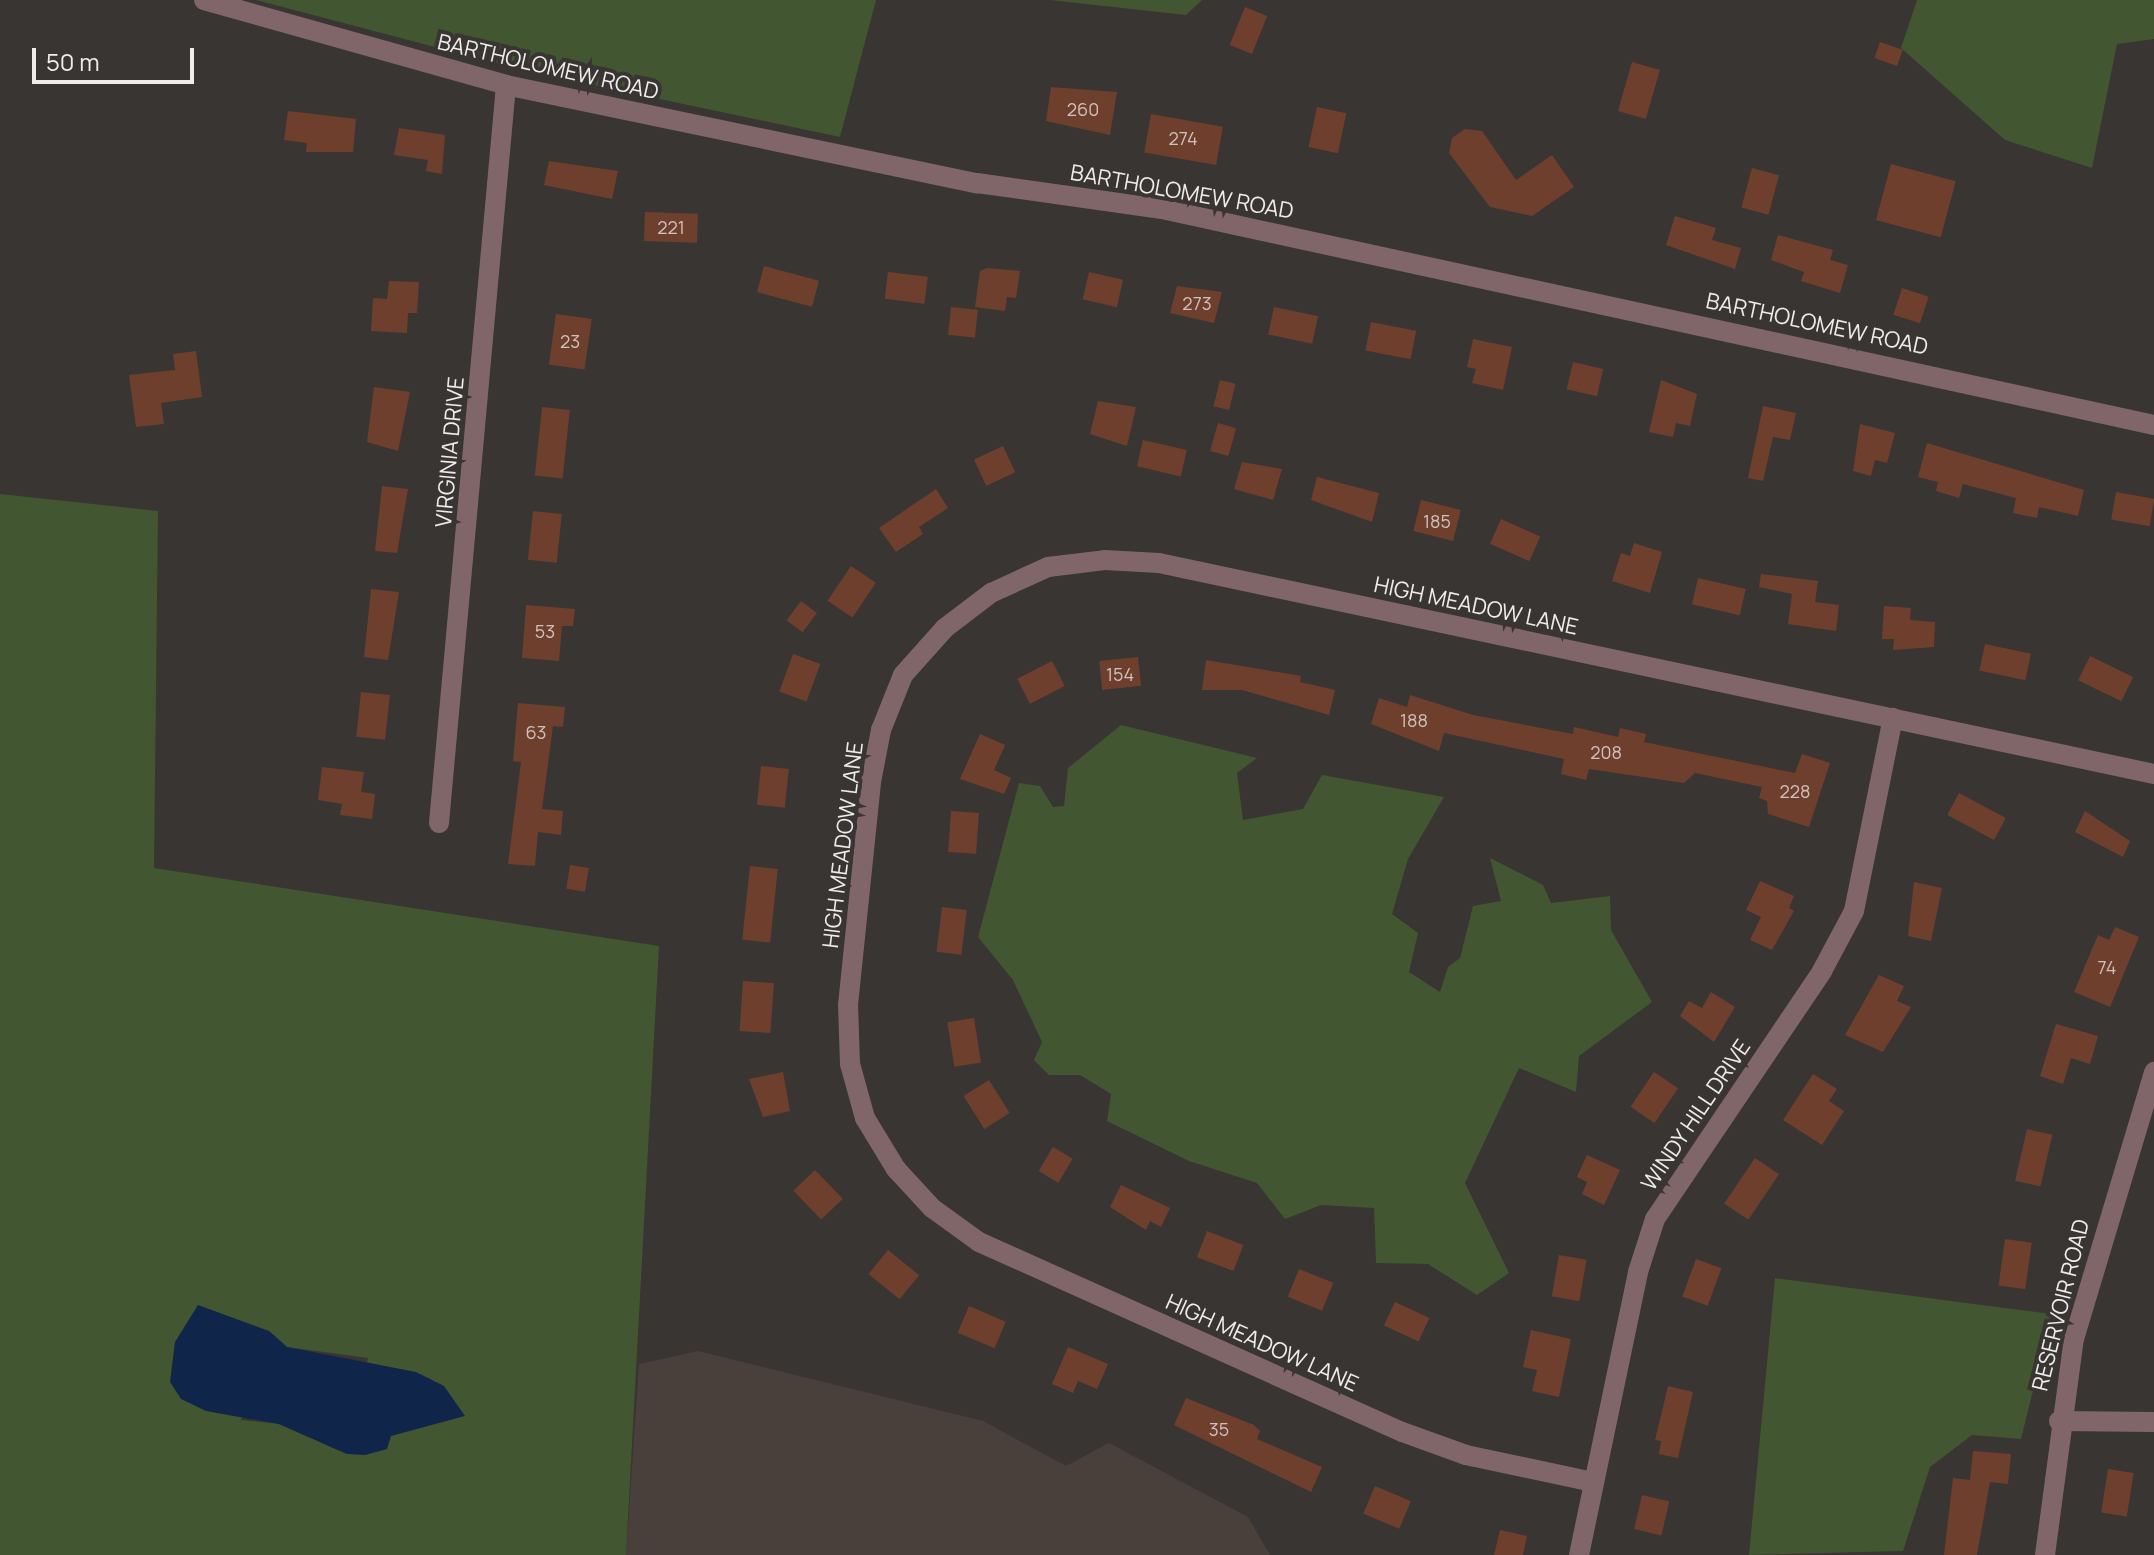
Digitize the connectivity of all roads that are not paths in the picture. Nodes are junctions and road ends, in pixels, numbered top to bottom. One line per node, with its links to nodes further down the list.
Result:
1 (204, 0): 2 (street, BARTHOLOMEW ROAD)
2 (506, 85): 3 (street, BARTHOLOMEW ROAD); 6 (street, VIRGINIA DRIVE)
3 (2154, 425)
4 (1893, 718): 5 (street, HIGH MEADOW LANE); 10 (street, WINDY HILL DRIVE); 10 (street, HIGH MEADOW LANE)
5 (2154, 774)
6 (439, 823)
7 (2154, 1072): 8 (street, RESERVOIR ROAD)
8 (2059, 1421): 9 (street); 12 (street, RESERVOIR ROAD)
9 (2154, 1422)
10 (1593, 1482): 11 (street, WINDY HILL DRIVE)
11 (1579, 1555)
12 (2045, 1555)

